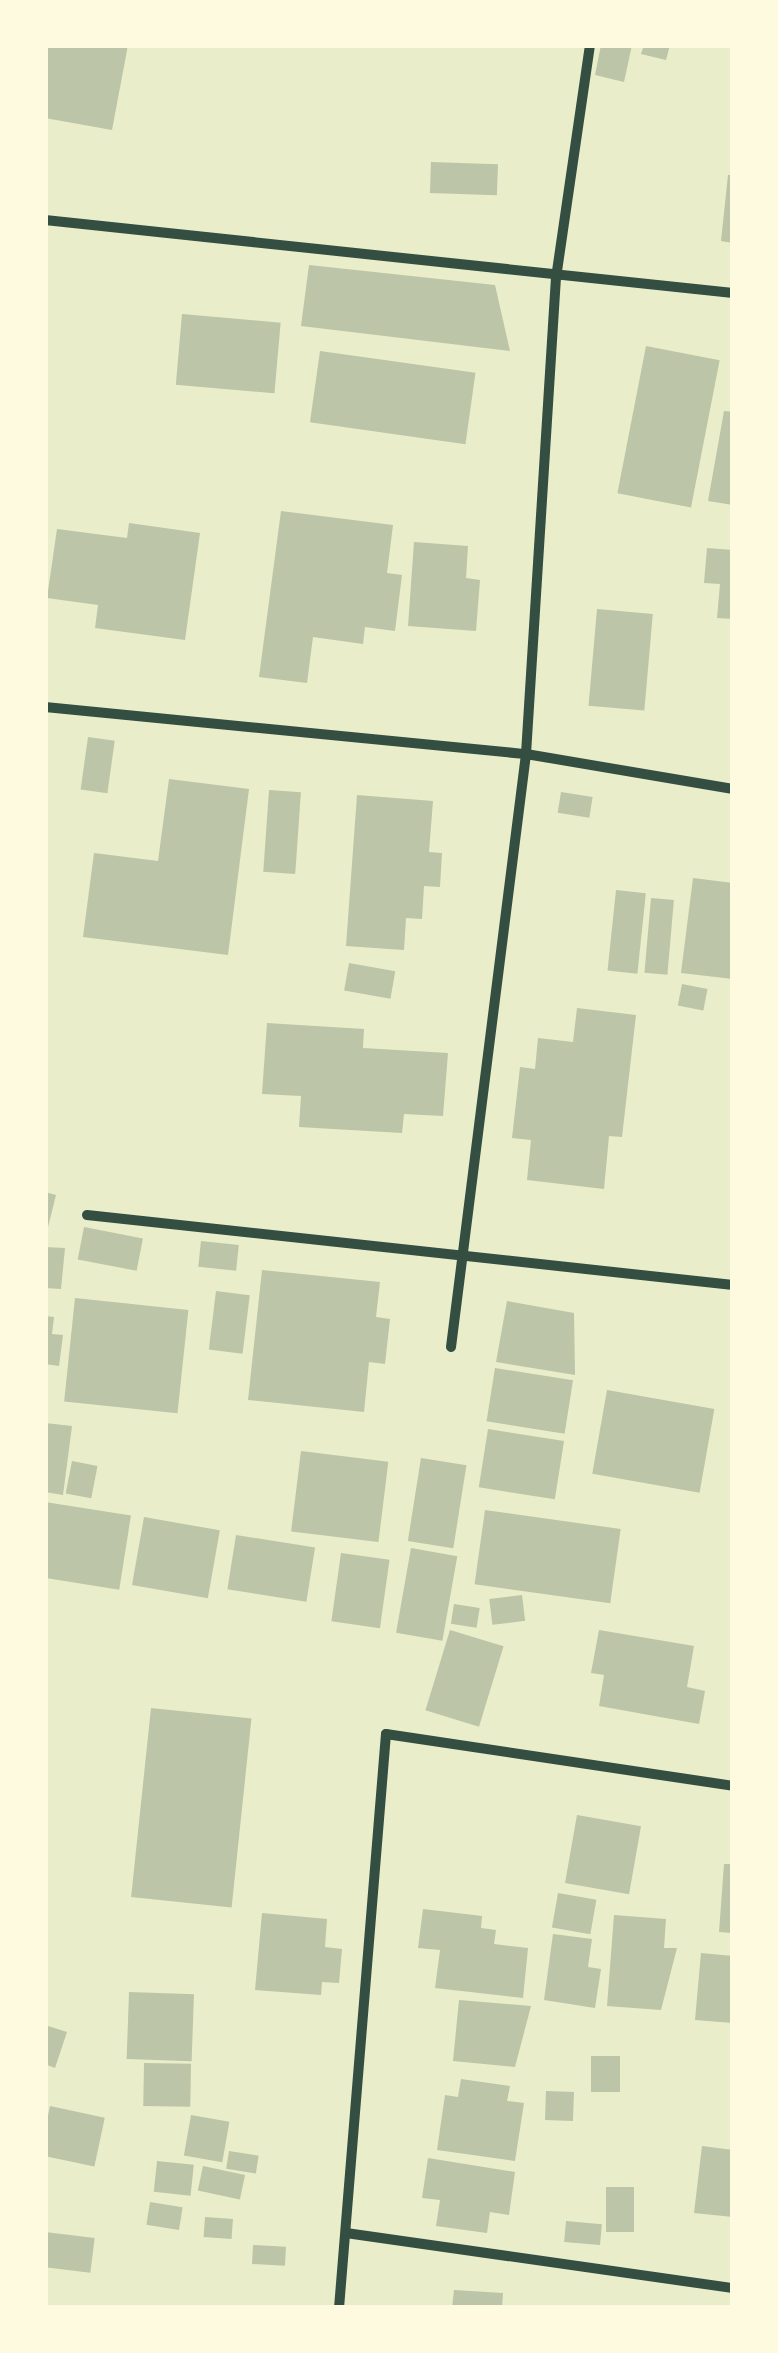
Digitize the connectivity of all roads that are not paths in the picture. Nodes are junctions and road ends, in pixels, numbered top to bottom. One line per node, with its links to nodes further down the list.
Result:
1 (590, 45): 3 (street)
2 (45, 220): 3 (street)
3 (556, 278): 4 (street); 6 (street)
4 (733, 294)
5 (45, 707): 6 (street)
6 (526, 754): 7 (street); 9 (street)
7 (733, 789)
8 (87, 1215): 9 (street)
9 (462, 1248): 10 (street); 11 (street)
10 (733, 1284)
11 (451, 1347)
12 (733, 1786): 13 (street)
13 (346, 2233): 14 (street); 15 (street)
14 (733, 2288)
15 (339, 2308)

